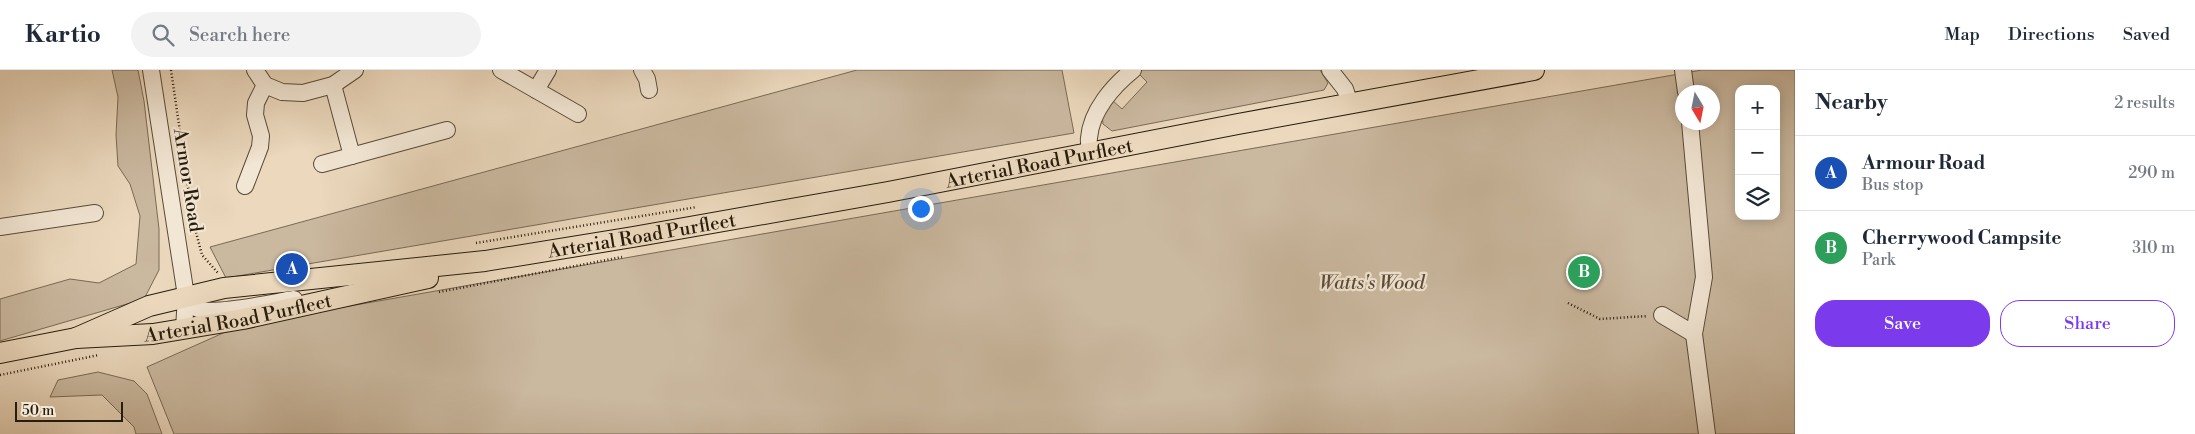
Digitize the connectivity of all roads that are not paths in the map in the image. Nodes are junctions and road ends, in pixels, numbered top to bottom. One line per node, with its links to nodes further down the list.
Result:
1 (151, 70): 28 (street, Armor Road)
2 (255, 70): 11 (street)
3 (355, 70): 12 (street)
4 (501, 70): 14 (street)
5 (548, 70): 14 (street)
6 (642, 70): 15 (street)
7 (1133, 70): 20 (street)
8 (1330, 70): 16 (street)
9 (1534, 70): 16 (main road, Arterial Road Purfleet)
10 (1683, 70): 13 (street)
11 (265, 85): 12 (street); 23 (street)
12 (333, 85): 21 (street)
13 (1685, 85)
14 (536, 90): 17 (street)
15 (649, 90)
16 (1350, 104): 20 (main road, Arterial Road Purfleet)
17 (578, 114)
18 (447, 130): 21 (street)
19 (1691, 130): 31 (street)
20 (1091, 153): 26 (main road, Arterial Road Purfleet)
21 (352, 156): 22 (street)
22 (322, 164)
23 (245, 186)
24 (95, 213): 25 (street)
25 (0, 227)
26 (486, 261): 27 (main road, Arterial Road Purfleet); 28 (main road, Arterial Road Purfleet)
27 (431, 277): 28 (street); 30 (main road, Arterial Road Purfleet)
28 (186, 296): 30 (street, Armor Road); 32 (main road, Arterial Road Purfleet)
29 (1662, 314): 31 (street)
30 (184, 329): 32 (main road, Arterial Road Purfleet)
31 (1694, 334): 34 (street)
32 (76, 338): 33 (main road, Arterial Road Purfleet)
33 (0, 353)
34 (1707, 434)

